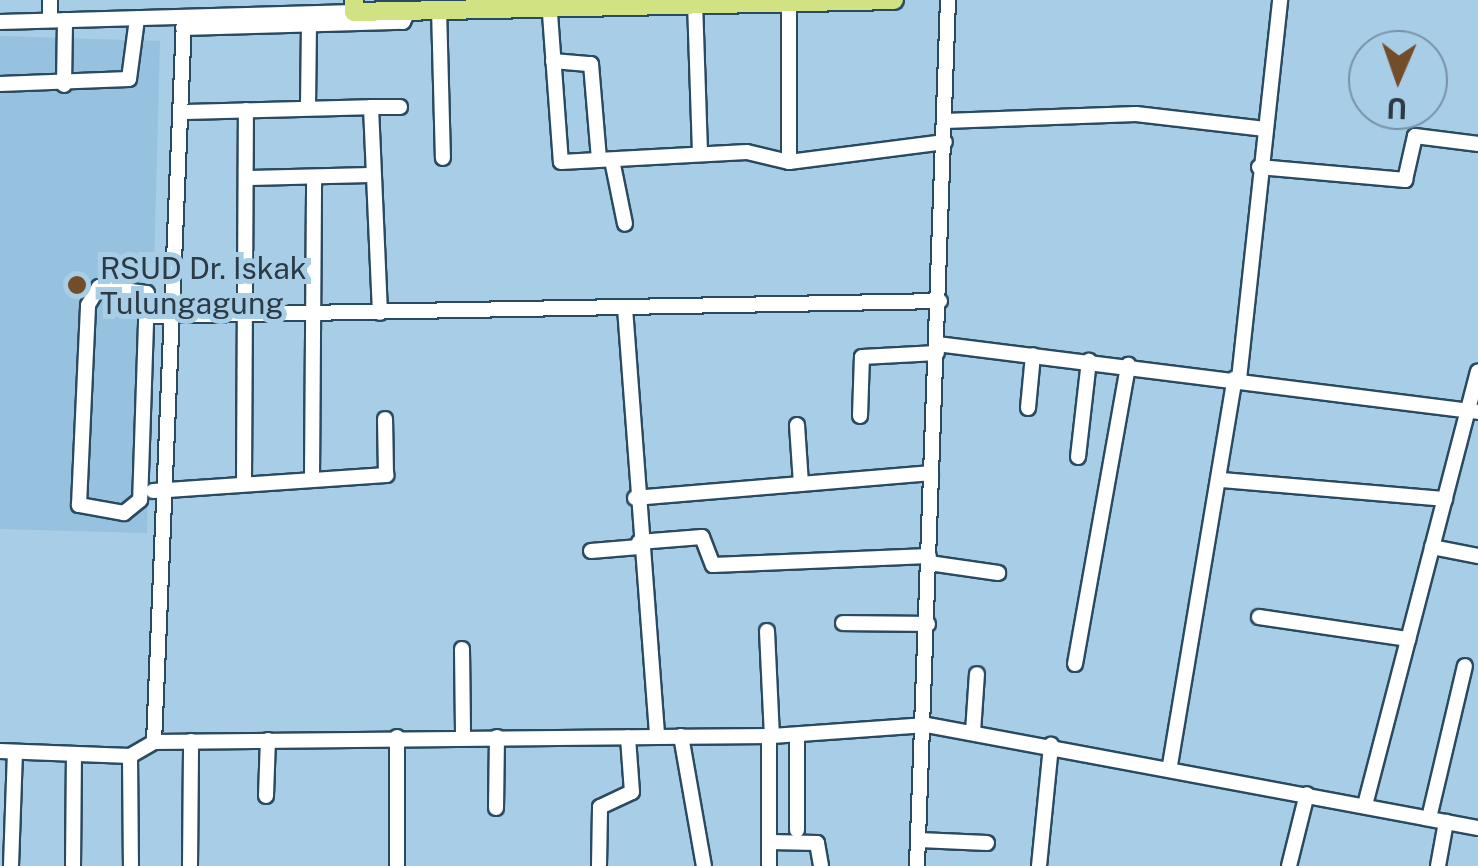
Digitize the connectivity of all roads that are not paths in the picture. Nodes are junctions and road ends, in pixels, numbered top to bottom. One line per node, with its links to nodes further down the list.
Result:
1 (50, 0): 17 (street)
2 (876, 0): 3 (main road); 10 (main road)
3 (894, 0)
4 (948, 0): 28 (street)
5 (1280, 0): 29 (street)
6 (656, 1): 8 (main road); 9 (main road)
7 (757, 1): 9 (main road); 10 (main road)
8 (550, 2): 13 (main road); 20 (street)
9 (695, 2): 32 (street)
10 (790, 2): 35 (street)
11 (354, 6): 14 (main road); 16 (street)
12 (254, 8): 16 (street); 19 (street)
13 (439, 8): 14 (main road); 33 (street)
14 (409, 9): 16 (street)
15 (137, 19): 17 (street); 19 (street); 22 (street)
16 (309, 19): 19 (street); 23 (street)
17 (57, 20): 18 (street); 22 (street)
18 (0, 22)
19 (184, 23): 47 (street)
20 (553, 61): 34 (street); 34 (street)
21 (0, 84): 22 (street)
22 (64, 85)
23 (308, 106): 24 (street); 26 (street)
24 (371, 106): 25 (street); 37 (street)
25 (400, 107)
26 (246, 110): 27 (street); 39 (street)
27 (183, 112)
28 (945, 121): 29 (street); 30 (street)
29 (1265, 129): 36 (street)
30 (944, 142): 35 (street); 41 (street)
31 (1478, 144): 36 (street)
32 (700, 153): 34 (street); 35 (street)
33 (442, 158)
34 (606, 160): 40 (street)
35 (789, 162)
36 (1259, 167): 53 (street)
37 (373, 175): 38 (street); 43 (street)
38 (314, 176): 39 (street); 44 (street)
39 (247, 178): 45 (street)
40 (625, 224)
41 (940, 301): 42 (street); 48 (street)
42 (625, 308): 43 (street); 67 (street)
43 (380, 313): 44 (street)
44 (316, 314): 45 (street); 61 (street)
45 (244, 315): 47 (street); 63 (street)
46 (146, 316): 47 (street); 65 (street); 65 (street)
47 (165, 316): 66 (street)
48 (937, 349): 49 (street); 56 (street); 60 (street)
49 (1033, 355): 50 (street); 54 (street)
50 (1088, 361): 51 (street); 59 (street)
51 (1128, 365): 53 (street); 81 (street)
52 (1478, 372): 55 (street)
53 (1237, 378): 55 (street); 62 (street)
54 (1028, 408)
55 (1473, 412): 68 (street)
56 (860, 416)
57 (385, 420): 61 (street)
58 (797, 425): 64 (street)
59 (1078, 457)
60 (930, 473): 64 (street); 73 (street)
61 (312, 479): 63 (street)
62 (1223, 480): 68 (street); 101 (street)
63 (244, 482): 66 (street)
64 (800, 484): 67 (street)
65 (140, 490): 66 (street)
66 (158, 491): 96 (street)
67 (636, 498): 69 (street)
68 (1445, 500): 70 (street)
69 (639, 545): 71 (street); 73 (street); 86 (street)
70 (1432, 547): 72 (street); 79 (street)
71 (591, 551)
72 (1478, 556)
73 (929, 559): 74 (street); 77 (street)
74 (998, 573)
75 (1258, 617): 79 (street)
76 (843, 623): 77 (street)
77 (928, 624): 84 (street)
78 (767, 632): 88 (street)
79 (1408, 639): 104 (street)
80 (462, 649): 92 (street)
81 (1074, 664)
82 (1466, 666): 106 (street)
83 (977, 674): 85 (street)
84 (927, 724): 85 (street); 89 (street); 110 (street)
85 (973, 732): 97 (street)
86 (657, 736): 87 (street); 91 (street)
87 (681, 736): 88 (street); 119 (street)
88 (770, 736): 89 (street); 111 (street)
89 (797, 736): 109 (street)
90 (398, 737): 92 (street); 94 (street); 117 (street)
91 (628, 737): 93 (street); 118 (street)
92 (463, 738): 93 (street)
93 (498, 738): 105 (street)
94 (268, 740): 95 (street); 103 (street)
95 (191, 741): 96 (street); 116 (street)
96 (154, 742): 100 (street)
97 (1051, 745): 101 (street); 123 (street)
98 (8, 752): 99 (street); 113 (street)
99 (74, 755): 100 (street); 114 (street)
100 (130, 756): 115 (street)
101 (1170, 765): 102 (street)
102 (1307, 794): 104 (street); 124 (street)
103 (266, 796)
104 (1364, 805): 106 (street)
105 (496, 808)
106 (1429, 818): 107 (street)
107 (1446, 822): 108 (street); 125 (street)
108 (1478, 828)
109 (796, 830)
110 (919, 840): 112 (street); 122 (street)
111 (770, 842): 120 (street); 121 (street)
112 (987, 842)
113 (11, 866)
114 (74, 866)
115 (130, 866)
116 (190, 866)
117 (397, 866)
118 (599, 866)
119 (704, 866)
120 (769, 866)
121 (821, 866)
122 (918, 866)
123 (1039, 866)
124 (1289, 866)
125 (1438, 866)

